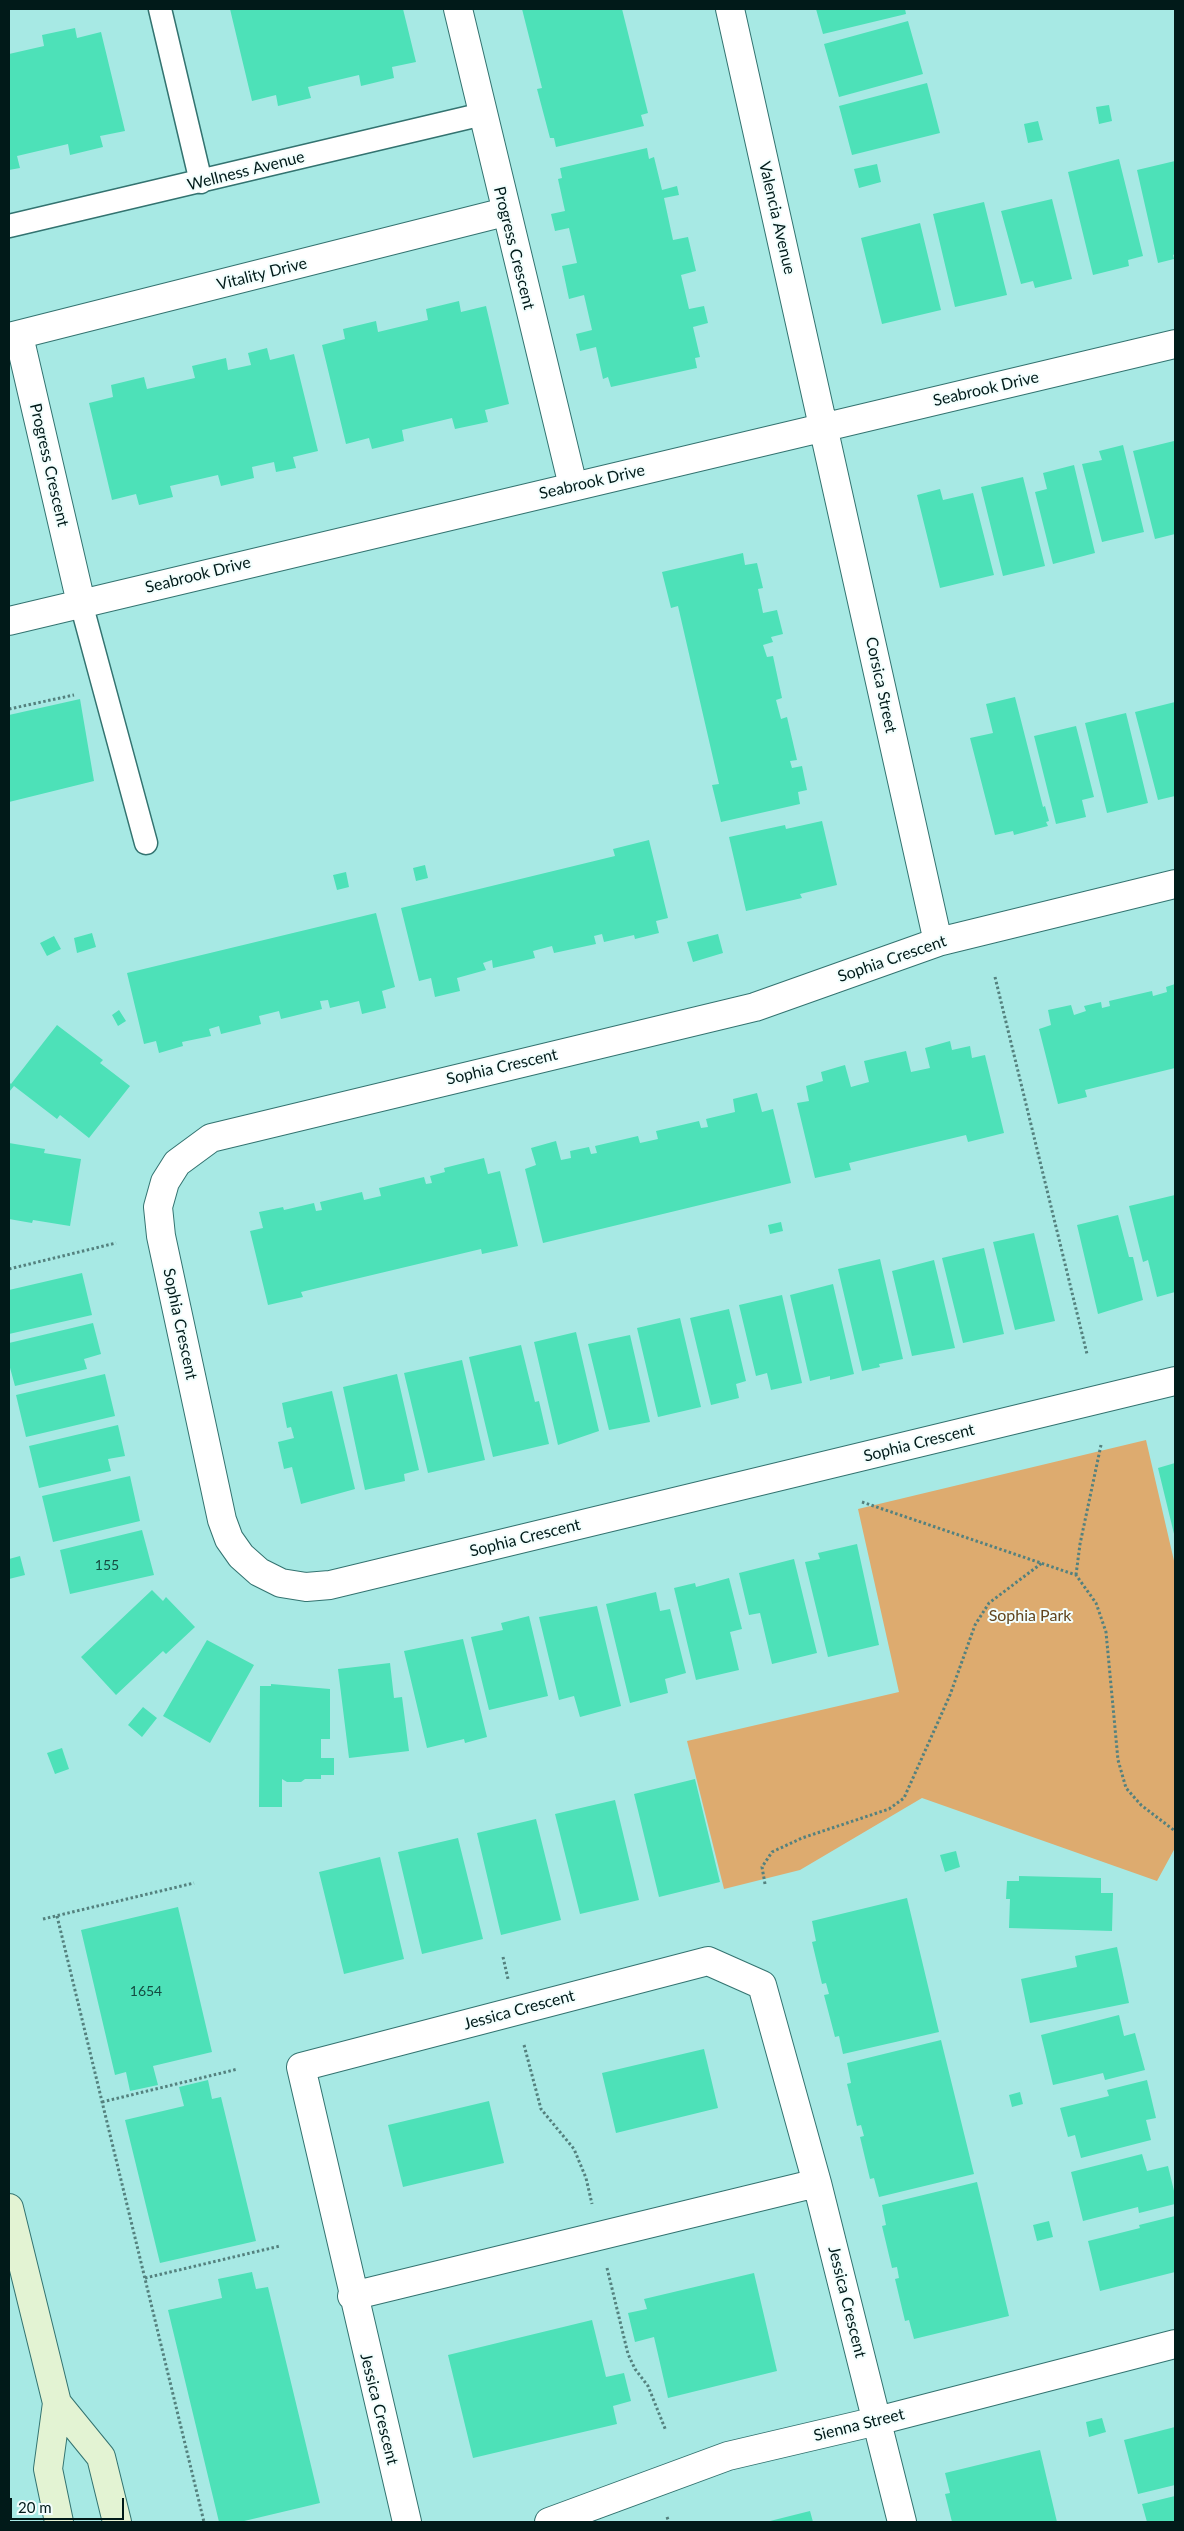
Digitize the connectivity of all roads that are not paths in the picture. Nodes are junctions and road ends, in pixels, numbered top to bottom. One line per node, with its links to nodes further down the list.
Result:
1 (160, 9): 5 (lane)
2 (458, 9): 4 (street, Progress Crescent)
3 (730, 9): 10 (street, Valencia Avenue)
4 (482, 114): 5 (lane, Wellness Avenue); 6 (street, Progress Crescent)
5 (201, 182): 7 (lane, Wellness Avenue)
6 (505, 212): 8 (street, Vitality Drive); 11 (street, Progress Crescent)
7 (9, 226)
8 (14, 337): 12 (street, Progress Crescent)
9 (1175, 344): 10 (street, Seabrook Drive)
10 (824, 428): 11 (street, Seabrook Drive); 16 (street, Corsica Street)
11 (573, 486): 12 (street, Seabrook Drive)
12 (82, 603): 13 (street, Seabrook Drive); 14 (lane)
13 (9, 621)
14 (146, 843)
15 (1175, 884): 16 (street, Sophia Crescent)
16 (938, 942): 17 (street, Sophia Crescent)
17 (1175, 1381)
18 (817, 2183): 20 (street); 20 (street, Jessica Crescent); 23 (street, Jessica Crescent)
19 (9, 2208): 22 (main road)
20 (352, 2296): 26 (street, Jessica Crescent)
21 (1175, 2344): 23 (street, Sienna Street)
22 (58, 2403): 24 (main road); 25 (main road)
23 (877, 2421): 27 (street, Sienna Street); 28 (street, Jessica Crescent)
24 (59, 2522)
25 (117, 2522)
26 (406, 2522)
27 (549, 2522)
28 (902, 2522)

